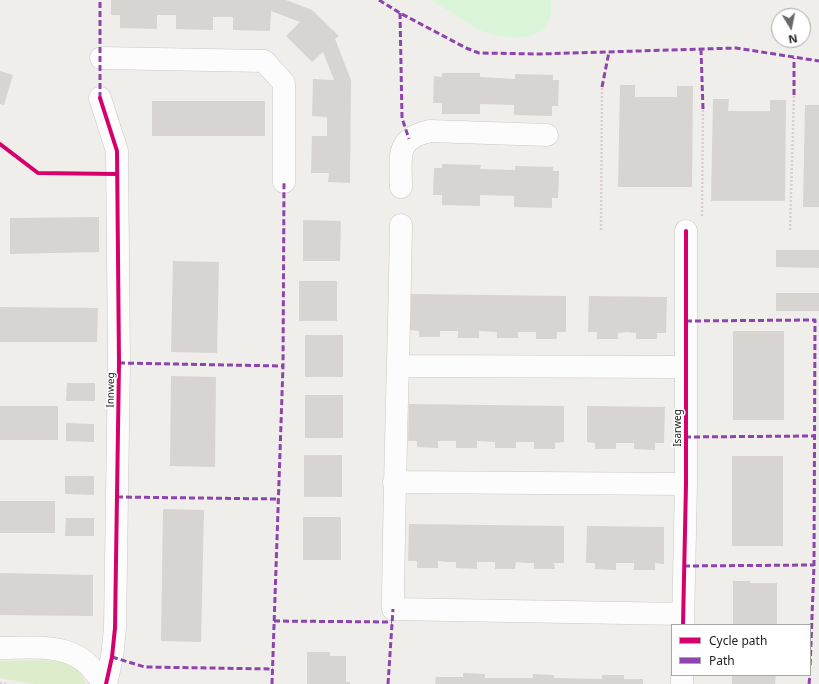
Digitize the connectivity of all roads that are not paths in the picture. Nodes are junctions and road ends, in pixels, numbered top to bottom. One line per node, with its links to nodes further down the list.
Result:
1 (101, 58): 4 (street)
2 (100, 98): 14 (street, Innweg)
3 (547, 135): 5 (street)
4 (284, 182)
5 (400, 187)
6 (401, 225): 8 (street)
7 (694, 226): 9 (street, Isarweg)
8 (398, 366): 9 (street); 10 (street)
9 (686, 367): 11 (street, Isarweg)
10 (394, 482): 11 (street); 12 (street)
11 (686, 484): 12 (street, Isarweg)
12 (683, 619)
13 (0, 648): 14 (street)
14 (105, 684)

